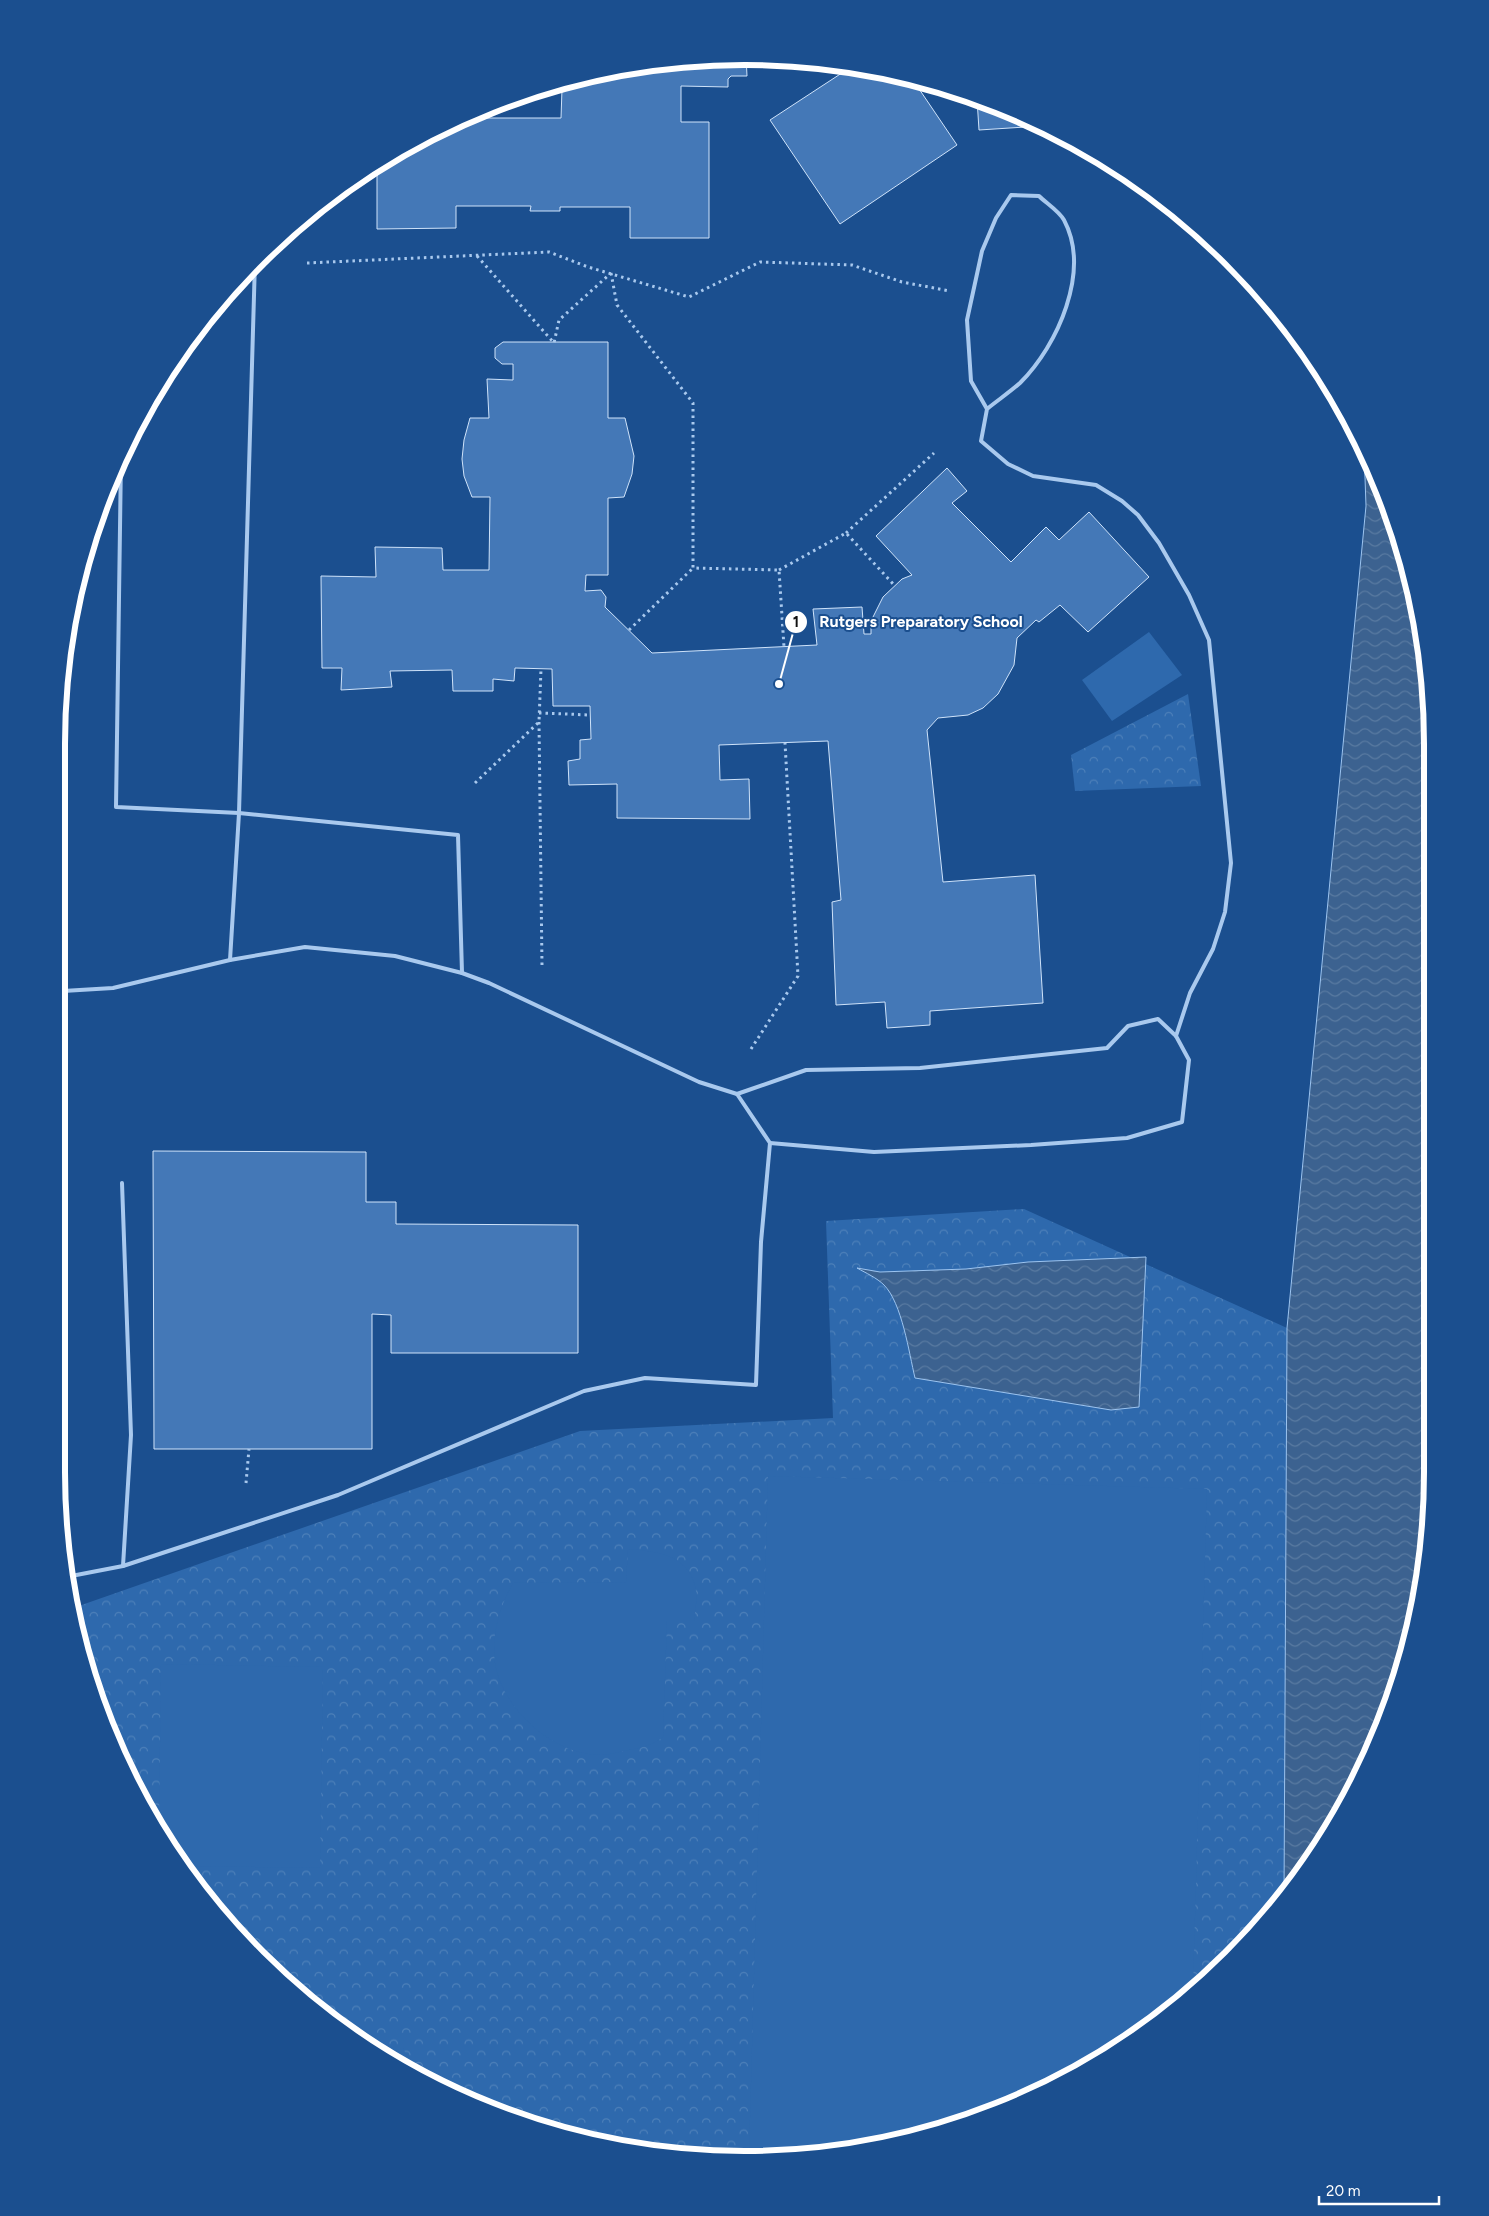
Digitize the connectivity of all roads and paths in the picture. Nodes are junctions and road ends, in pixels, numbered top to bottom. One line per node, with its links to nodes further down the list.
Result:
1 (477, 255): 2 (path); 3 (path); 3 (path)
2 (307, 263)
3 (611, 273): 5 (path); 10 (path)
4 (255, 274): 21 (lane)
5 (950, 291)
6 (987, 409): 6 (lane); 26 (lane)
7 (934, 453): 9 (path)
8 (121, 476): 21 (lane)
9 (846, 533): 11 (path); 12 (path)
10 (693, 568): 11 (path); 13 (path)
11 (779, 570): 14 (path)
12 (895, 586)
13 (629, 630)
14 (784, 646)
15 (541, 668): 16 (path)
16 (540, 713): 17 (path); 18 (path)
17 (590, 715)
18 (539, 722): 20 (path); 23 (path)
19 (784, 743): 27 (path)
20 (475, 783)
21 (239, 813): 22 (lane); 24 (lane)
22 (230, 960): 24 (lane); 25 (lane)
23 (542, 966)
24 (462, 972): 28 (lane)
25 (65, 991)
26 (1176, 1036): 28 (lane); 29 (lane)
27 (751, 1049)
28 (737, 1094): 29 (lane)
29 (770, 1143): 33 (lane)
30 (122, 1182): 33 (lane)
31 (249, 1449): 32 (path)
32 (246, 1483)
33 (123, 1566): 34 (lane)
34 (73, 1576)

